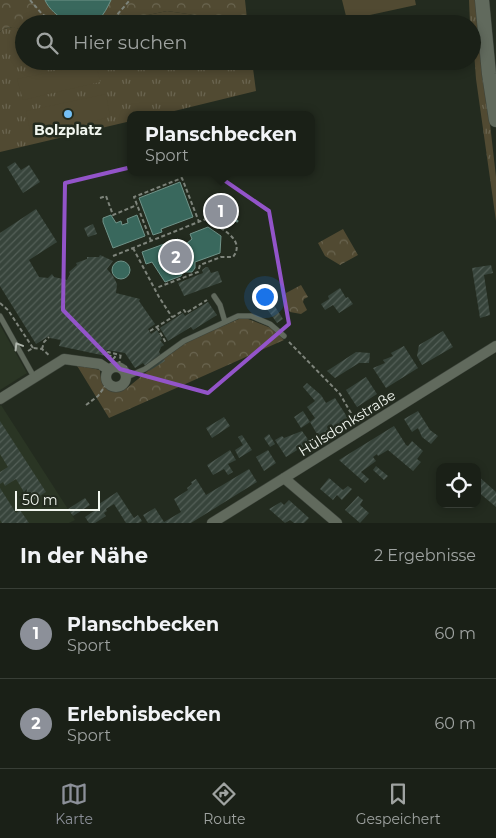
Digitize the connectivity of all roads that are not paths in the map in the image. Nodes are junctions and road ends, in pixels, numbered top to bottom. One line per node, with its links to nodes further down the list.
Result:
1 (482, 0): 2 (main road)
2 (496, 120)
3 (214, 296): 5 (lane)
4 (0, 316): 9 (lane, one-way to 4)
5 (225, 322): 6 (lane); 10 (lane)
6 (284, 336)
7 (496, 346): 12 (street, Hülsdonkstraße)
8 (109, 366): 9 (street); 10 (street); 10 (street)
9 (34, 377): 11 (street)
10 (127, 377)
11 (0, 399)
12 (284, 478): 13 (street, Hülsdonkstraße); 14 (street)
13 (212, 523)
14 (337, 523)

